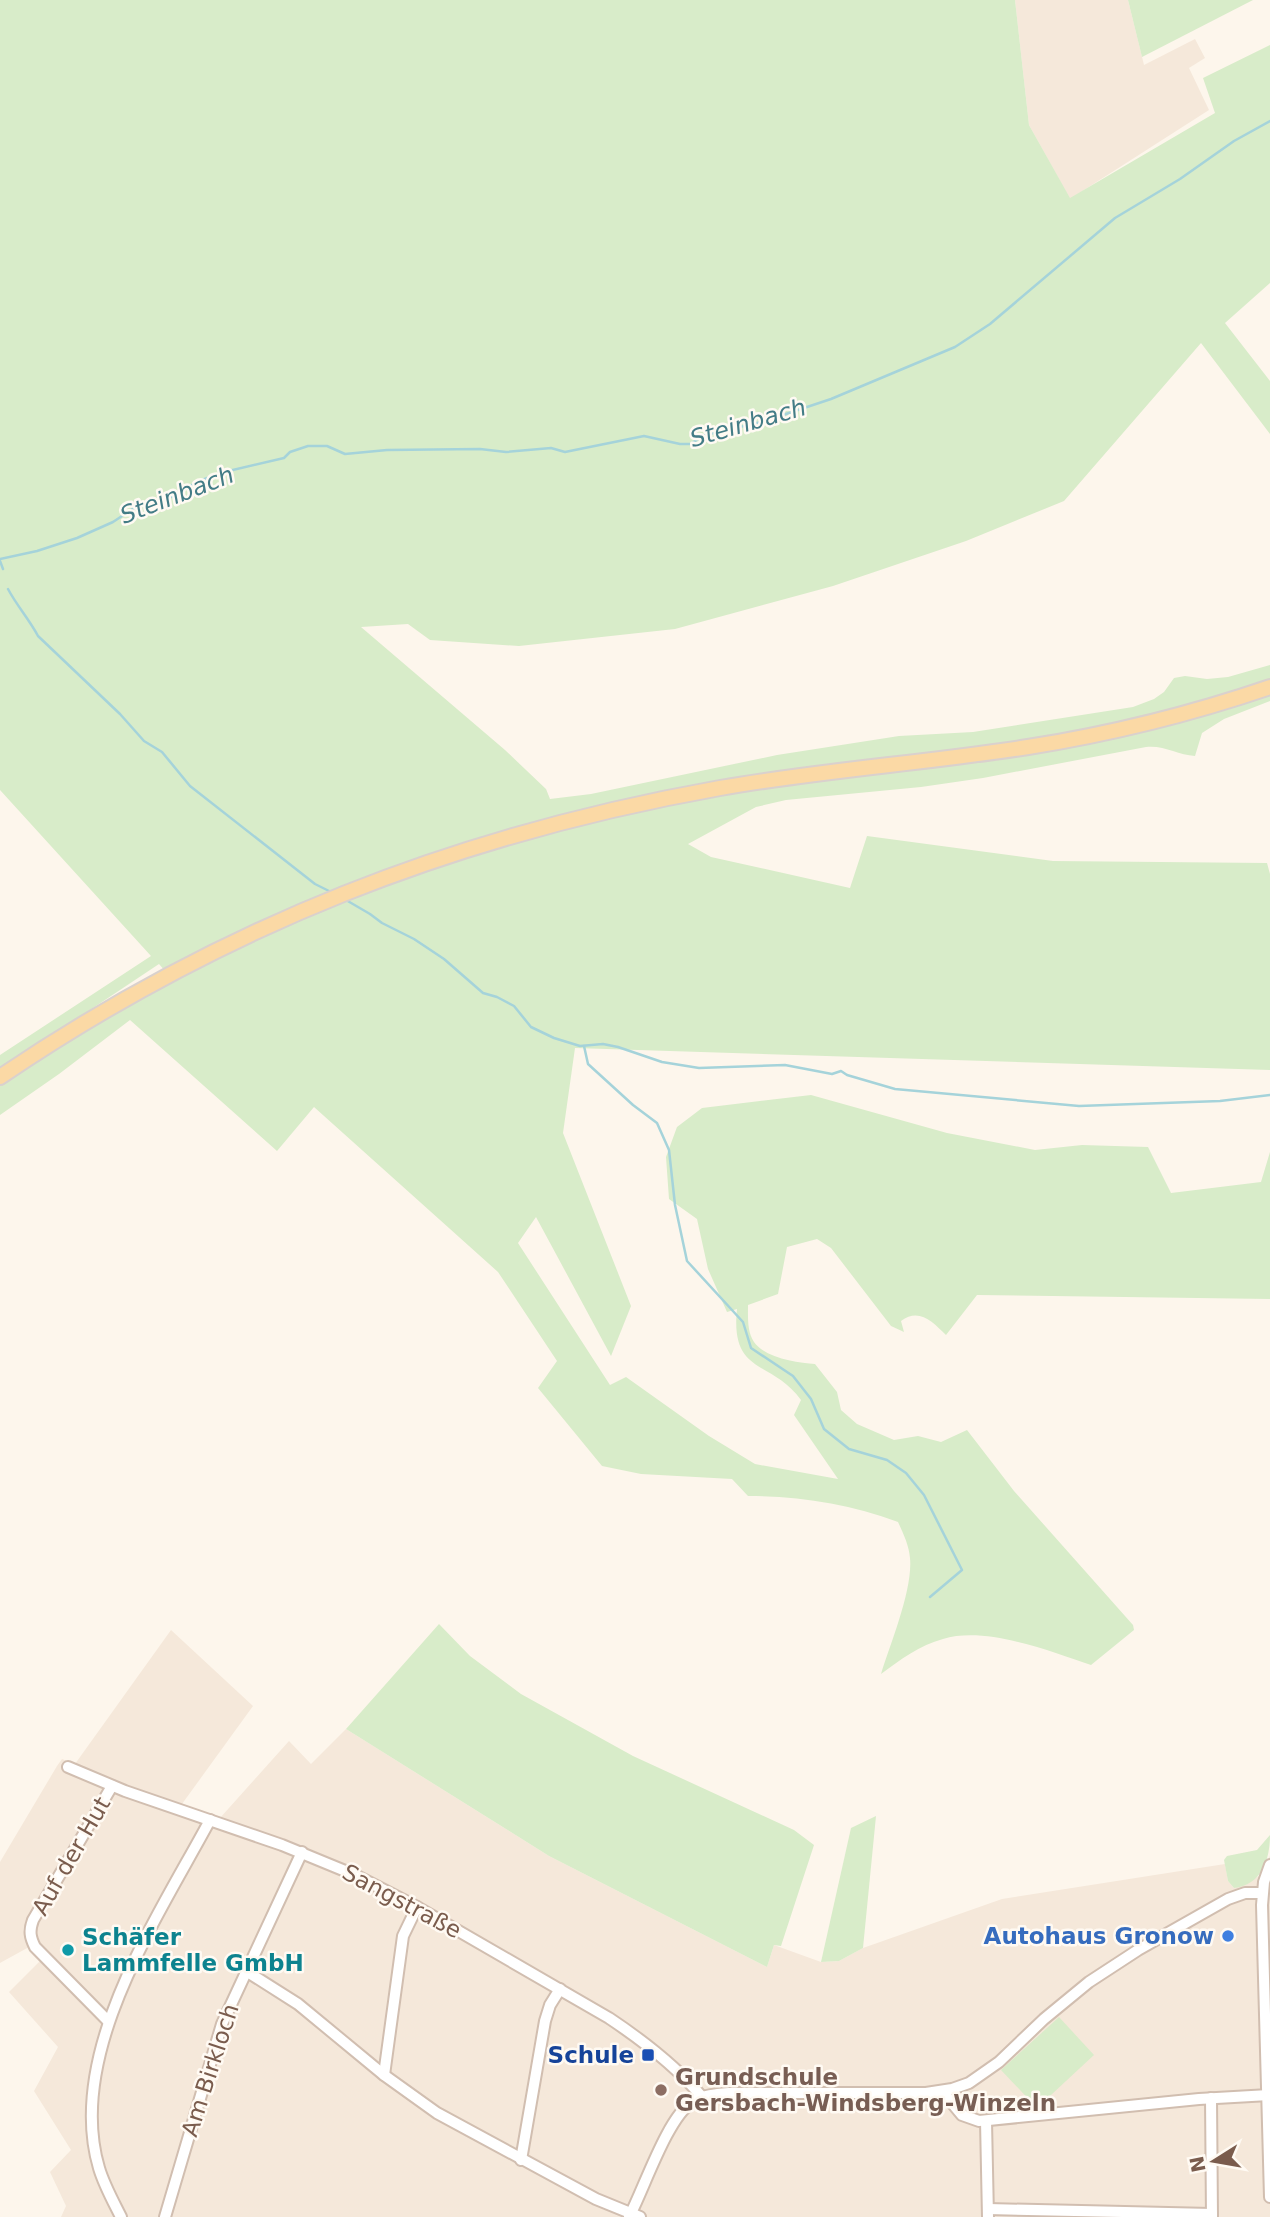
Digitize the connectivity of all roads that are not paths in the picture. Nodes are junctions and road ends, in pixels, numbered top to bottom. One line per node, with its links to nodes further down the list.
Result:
1 (1270, 687): 2 (main road)
2 (0, 1077)
3 (68, 1768): 4 (street, Sangstraße)
4 (112, 1786): 5 (street, Sangstraße); 12 (street, Auf der Hut)
5 (210, 1820): 6 (street, Sangstraße); 12 (street)
6 (302, 1852): 9 (street, Sangstraße); 10 (street, Am Birkloch)
7 (1270, 1865): 8 (street)
8 (1262, 1893): 14 (street); 15 (street)
9 (417, 1907): 11 (street, Sangstraße); 13 (street)
10 (246, 1971): 13 (street); 26 (street, Am Birkloch)
11 (560, 1989): 16 (street, Sangstraße); 20 (street)
12 (108, 2021): 25 (street)
13 (384, 2075): 20 (street)
14 (942, 2091): 16 (street); 19 (street)
15 (1269, 2095): 17 (street); 18 (street)
16 (702, 2097): 23 (street)
17 (1211, 2098): 19 (street); 24 (street)
18 (1270, 2114): 21 (street)
19 (986, 2121): 22 (street)
20 (521, 2160): 23 (street)
21 (1270, 2197)
22 (988, 2213): 24 (street)
23 (633, 2216)
24 (1212, 2216)
25 (121, 2217)
26 (164, 2217)

